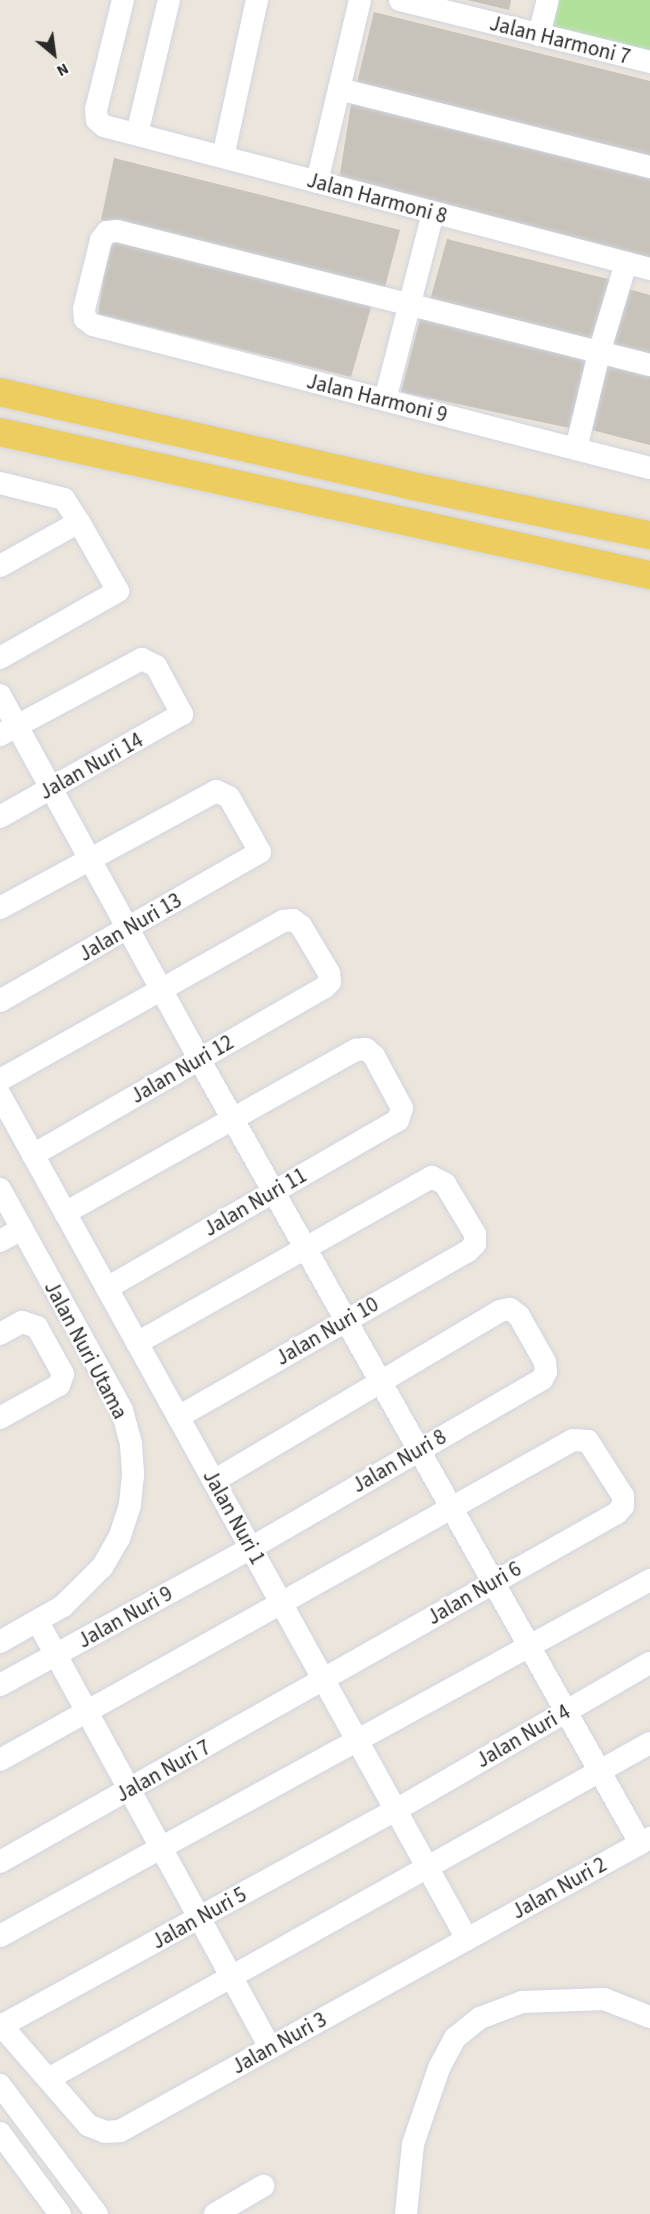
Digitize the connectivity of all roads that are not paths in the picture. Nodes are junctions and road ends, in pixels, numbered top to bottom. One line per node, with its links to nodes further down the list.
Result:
1 (123, 0): 11 (street, Jalan Harmoni 8)
2 (169, 0): 11 (street)
3 (257, 0): 12 (street)
4 (360, 0): 10 (street)
5 (400, 0): 7 (street, Jalan Harmoni 7)
6 (548, 0): 8 (street)
7 (445, 5): 8 (street, Jalan Harmoni 7)
8 (539, 35): 9 (street, Jalan Harmoni 7)
9 (650, 62)
10 (339, 89): 13 (street); 14 (street)
11 (137, 134): 12 (street, Jalan Harmoni 8)
12 (223, 157): 14 (street, Jalan Harmoni 8)
13 (650, 167)
14 (317, 182): 15 (street, Jalan Harmoni 8)
15 (433, 213): 16 (street, Jalan Harmoni 8); 18 (street)
16 (626, 263): 17 (street, Jalan Harmoni 8); 19 (street)
17 (650, 269)
18 (410, 305): 19 (street); 22 (street); 22 (street, Jalan Harmoni 9)
19 (599, 353): 20 (street); 24 (street)
20 (650, 366)
21 (0, 392): 28 (main road)
22 (385, 400): 24 (street, Jalan Harmoni 9)
23 (0, 432): 30 (main road)
24 (576, 449): 25 (street, Jalan Harmoni 9)
25 (650, 468)
26 (0, 483): 27 (street)
27 (79, 522): 29 (street); 31 (street)
28 (650, 535)
29 (0, 566)
30 (650, 575)
31 (0, 658)
32 (0, 695): 33 (street)
33 (8, 731): 34 (street); 34 (street, Jalan Nuri 14)
34 (51, 789): 35 (street, Jalan Nuri 14); 36 (street)
35 (0, 816)
36 (89, 859): 37 (street); 38 (street); 38 (street, Jalan Nuri 13)
37 (0, 908)
38 (127, 928): 39 (street); 40 (street, Jalan Nuri 13)
39 (161, 990): 41 (street); 41 (street, Jalan Nuri 12); 42 (street)
40 (0, 1001)
41 (199, 1059): 44 (street); 45 (street, Jalan Nuri 12)
42 (0, 1080)
43 (0, 1095): 45 (street, Jalan Nuri 1)
44 (231, 1117): 47 (street); 47 (street, Jalan Nuri 11); 48 (street)
45 (33, 1155): 48 (street, Jalan Nuri 1)
46 (0, 1189): 49 (street, Jalan Nuri Utama)
47 (273, 1191): 51 (street); 52 (street, Jalan Nuri 11)
48 (65, 1213): 52 (street, Jalan Nuri 1)
49 (22, 1229): 50 (street); 66 (street, Jalan Nuri Utama)
50 (0, 1241)
51 (305, 1248): 53 (street); 53 (street, Jalan Nuri 10); 55 (street)
52 (107, 1288): 55 (street, Jalan Nuri 1)
53 (346, 1320): 56 (street); 57 (street, Jalan Nuri 10)
54 (0, 1334): 58 (street)
55 (137, 1343): 57 (street, Jalan Nuri 1)
56 (381, 1382): 59 (street); 59 (street, Jalan Nuri 8); 60 (street)
57 (178, 1417): 60 (street, Jalan Nuri 1)
58 (0, 1418)
59 (419, 1450): 61 (street); 62 (street, Jalan Nuri 8)
60 (214, 1481): 62 (street, Jalan Nuri 1)
61 (451, 1508): 64 (street); 64 (street, Jalan Nuri 6); 65 (street)
62 (251, 1548): 65 (street, Jalan Nuri 1); 69 (street, Jalan Nuri 9)
63 (650, 1580): 68 (street)
64 (493, 1581): 68 (street); 71 (street, Jalan Nuri 6)
65 (281, 1602): 71 (street, Jalan Nuri 1); 74 (street)
66 (38, 1622): 67 (street, Jalan Nuri Utama); 69 (street)
67 (0, 1642)
68 (530, 1646): 73 (street); 75 (street)
69 (55, 1655): 72 (street, Jalan Nuri 9); 74 (street)
70 (650, 1663): 73 (street, Jalan Nuri 4)
71 (325, 1680): 75 (street, Jalan Nuri 1); 79 (street, Jalan Nuri 7)
72 (0, 1685)
73 (566, 1711): 78 (street); 80 (street, Jalan Nuri 4)
74 (86, 1712): 77 (street); 79 (street)
75 (358, 1741): 80 (street, Jalan Nuri 1); 82 (street)
76 (650, 1743): 78 (street)
77 (0, 1760)
78 (600, 1771): 81 (street); 84 (street)
79 (129, 1790): 82 (street); 83 (street, Jalan Nuri 7)
80 (396, 1810): 84 (street, Jalan Nuri 1); 85 (street, Jalan Nuri 5)
81 (645, 1840): 87 (street, Jalan Nuri 2)
82 (161, 1849): 85 (street); 86 (street)
83 (0, 1862)
84 (428, 1867): 87 (street, Jalan Nuri 1); 88 (street)
85 (198, 1918): 88 (street); 90 (street, Jalan Nuri 5)
86 (0, 1936)
87 (467, 1939): 91 (street, Jalan Nuri 3)
88 (231, 1977): 91 (street); 92 (street)
89 (650, 2017): 99 (street)
90 (1, 2025): 92 (street)
91 (270, 2048): 92 (street, Jalan Nuri 3)
92 (48, 2079)
93 (0, 2085): 97 (street)
94 (0, 2133): 96 (street)
95 (263, 2186): 98 (street)
96 (60, 2214)
97 (97, 2214)
98 (215, 2214)
99 (406, 2214)

